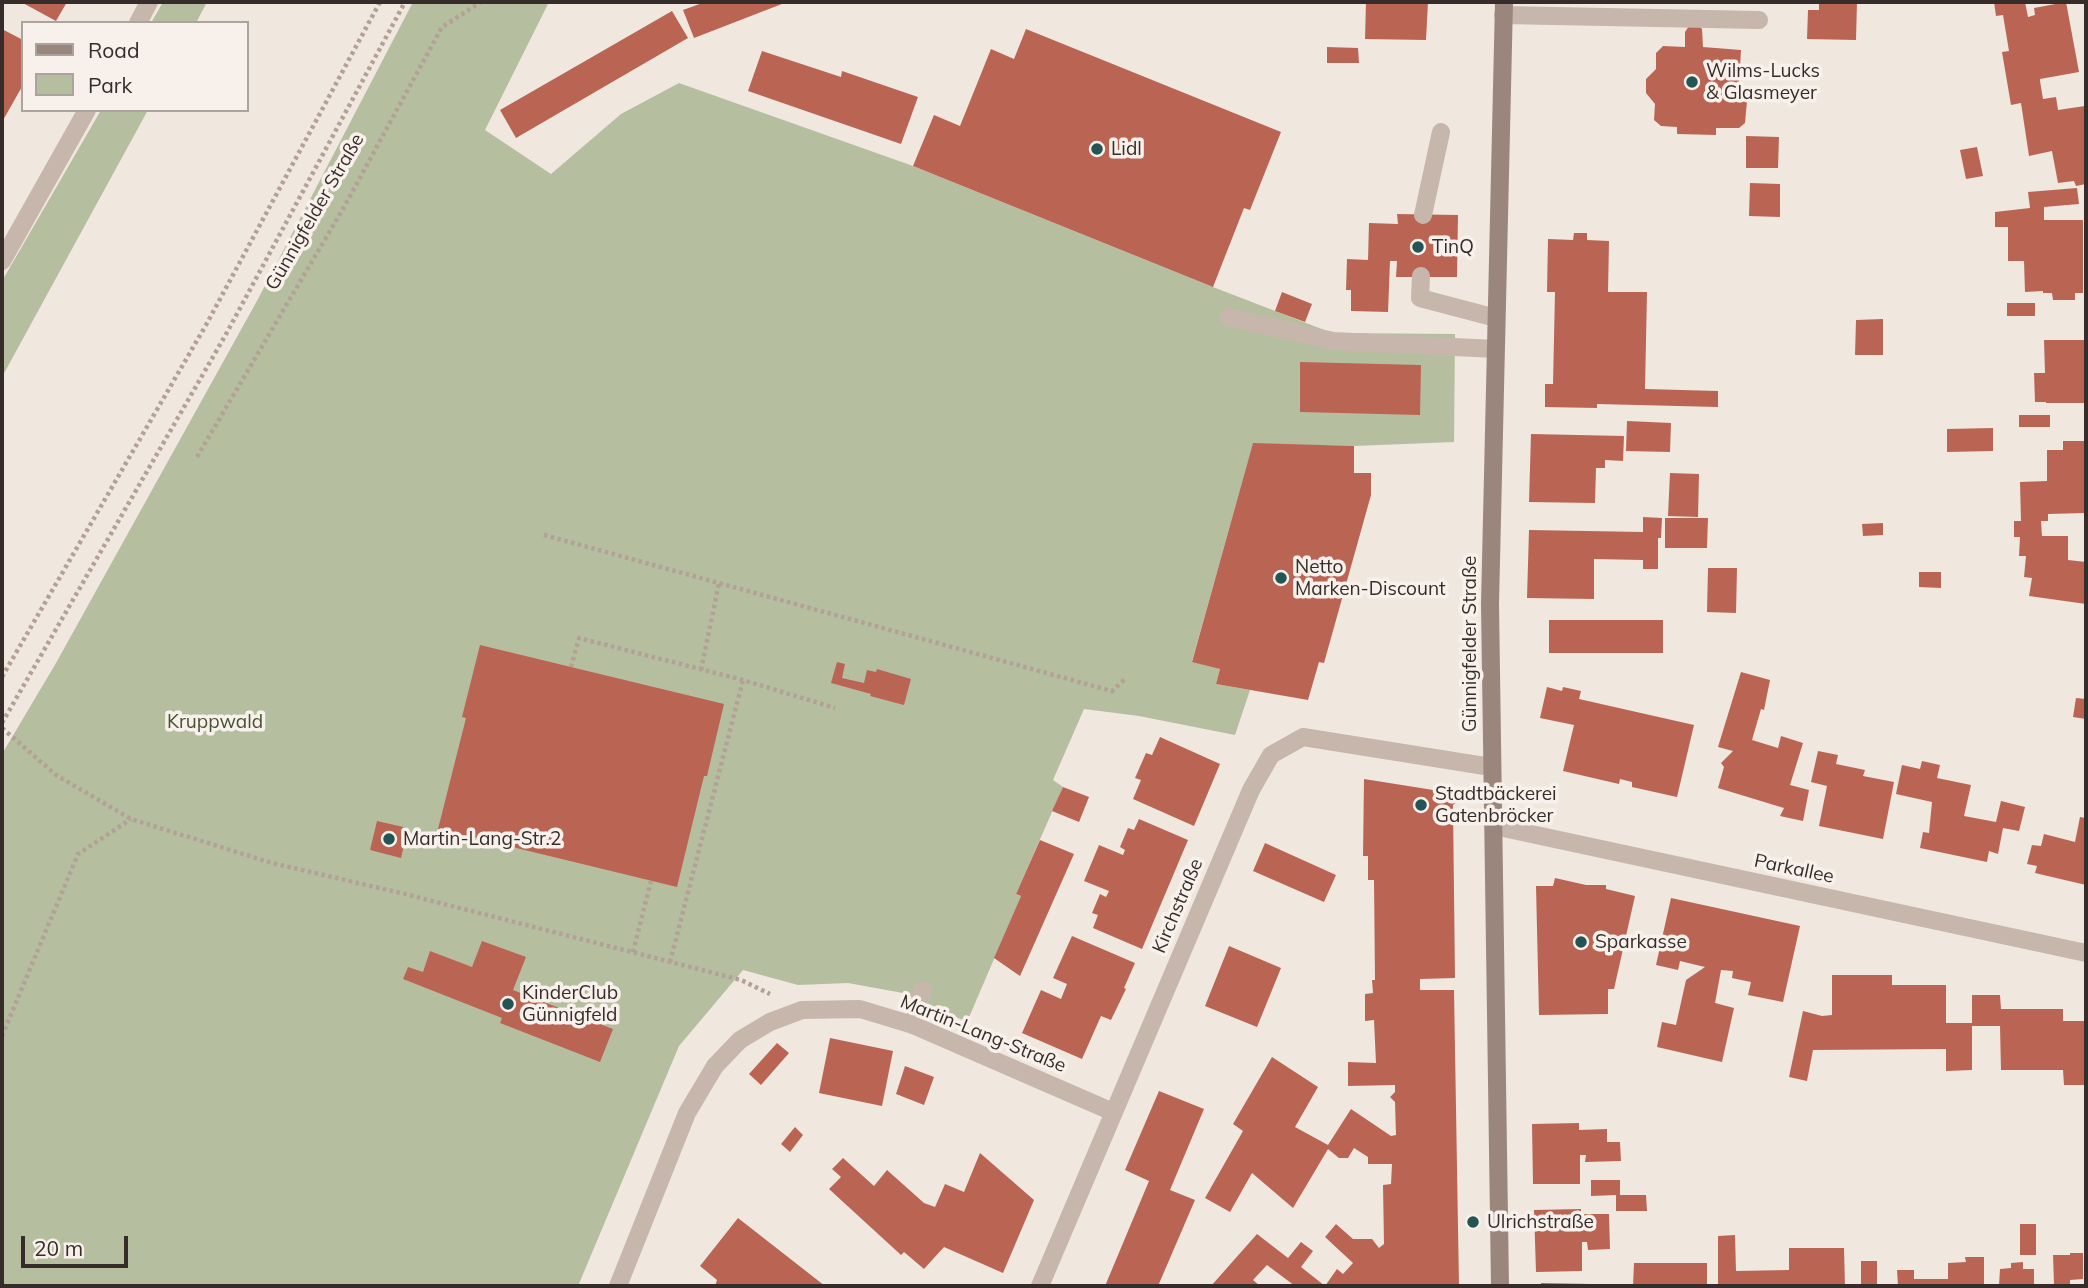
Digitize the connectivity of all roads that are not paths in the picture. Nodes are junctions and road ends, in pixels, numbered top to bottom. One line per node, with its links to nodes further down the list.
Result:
1 (149, 2): 4 (street)
2 (1503, 8): 3 (street); 11 (street, Günnigfelder Straße)
3 (1759, 20)
4 (139, 21)
5 (86, 112): 8 (street)
6 (1441, 132): 7 (street)
7 (1423, 215)
8 (2, 261)
9 (1421, 276): 11 (street)
10 (1229, 317): 12 (street)
11 (1496, 317): 12 (street, Günnigfelder Straße)
12 (1495, 349): 13 (street, Günnigfelder Straße)
13 (1491, 767): 14 (street, Günnigfelder Straße); 18 (street, Kirchstraße)
14 (1494, 826): 15 (street, Parkallee); 21 (street, Günnigfelder Straße)
15 (2086, 953)
16 (923, 990): 17 (street)
17 (913, 1025): 18 (street, Martin-Lang-Straße); 19 (street, Martin-Lang-Straße)
18 (1113, 1112): 20 (street, Kirchstraße)
19 (618, 1286)
20 (1040, 1286)
21 (1500, 1286)

